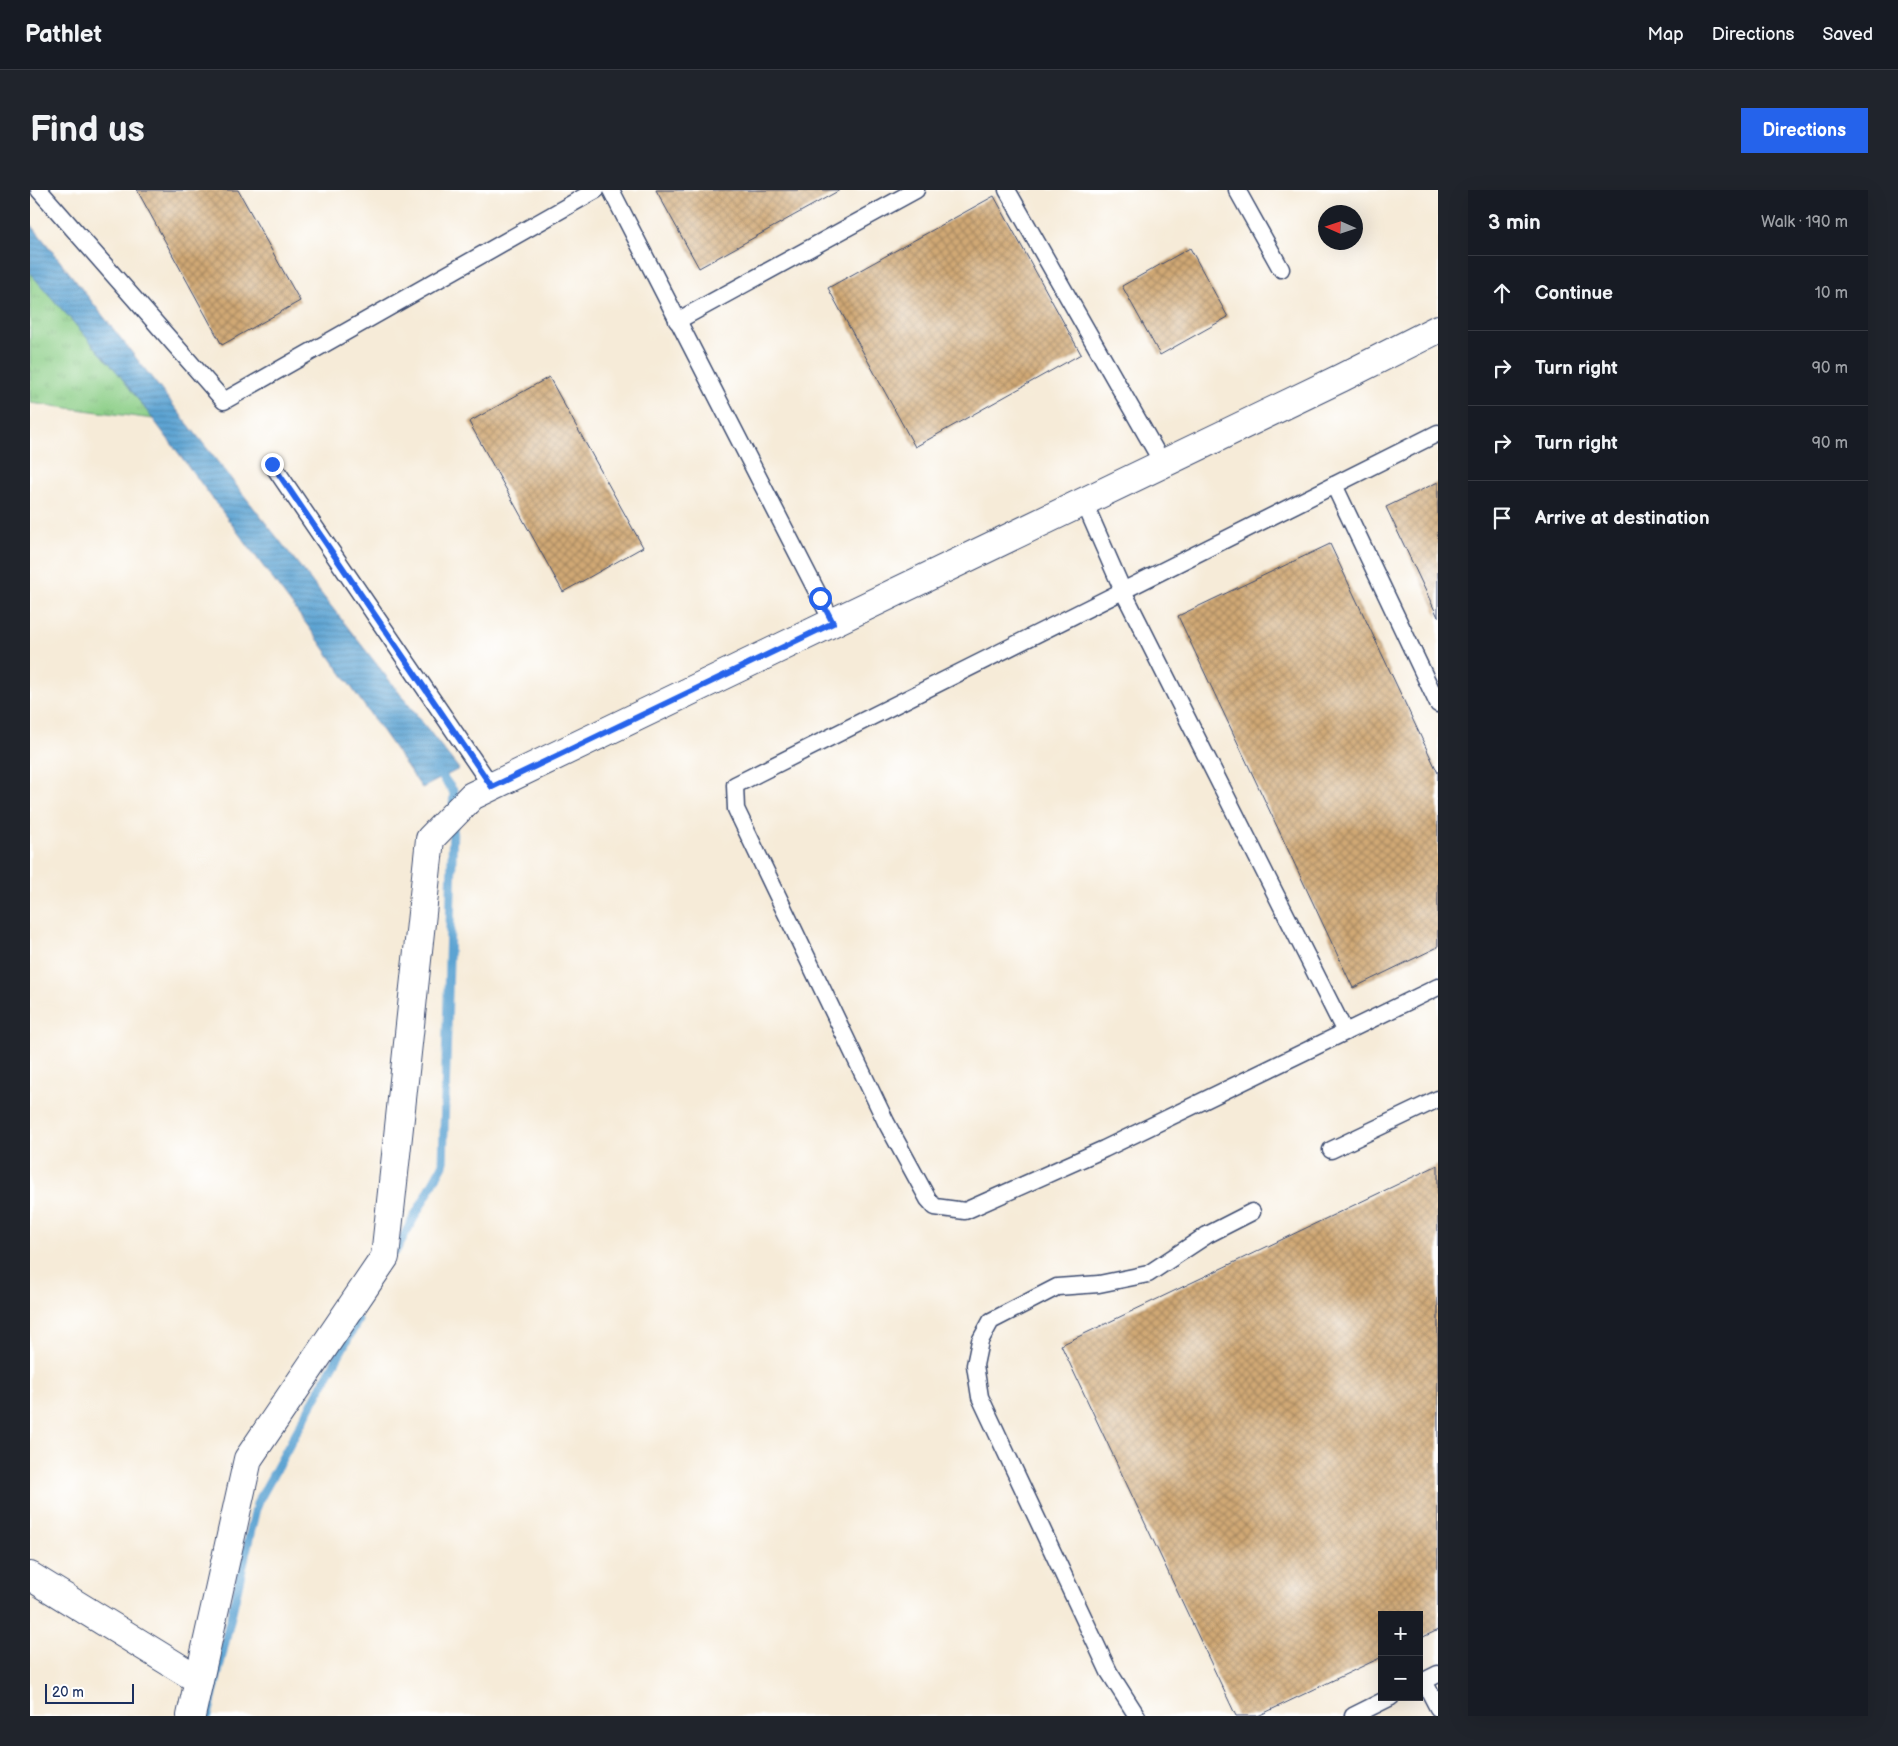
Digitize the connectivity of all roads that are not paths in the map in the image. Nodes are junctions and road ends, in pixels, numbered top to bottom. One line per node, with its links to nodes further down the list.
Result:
1 (39, 190): 2 (lane)
2 (596, 190)
3 (611, 190): 8 (lane)
4 (916, 190): 8 (lane)
5 (1007, 190): 12 (lane)
6 (1237, 190): 7 (lane)
7 (1281, 270)
8 (678, 321): 16 (lane)
9 (1438, 329): 12 (street)
10 (1438, 433): 13 (lane)
11 (272, 464): 18 (lane)
12 (1163, 464): 14 (street)
13 (1334, 485): 15 (lane); 17 (lane)
14 (1084, 502): 15 (lane); 16 (street)
15 (1123, 591): 20 (lane); 20 (lane)
16 (833, 623): 18 (street)
17 (1438, 704)
18 (492, 787): 25 (street)
19 (1438, 987): 20 (lane)
20 (1345, 1032)
21 (1438, 1099): 22 (lane)
22 (1331, 1150)
23 (1252, 1212): 30 (lane)
24 (30, 1576): 25 (street)
25 (199, 1680): 29 (street)
26 (1427, 1680): 28 (lane)
27 (1383, 1701): 31 (lane)
28 (1438, 1708)
29 (191, 1716)
30 (1137, 1716)
31 (1353, 1716)

